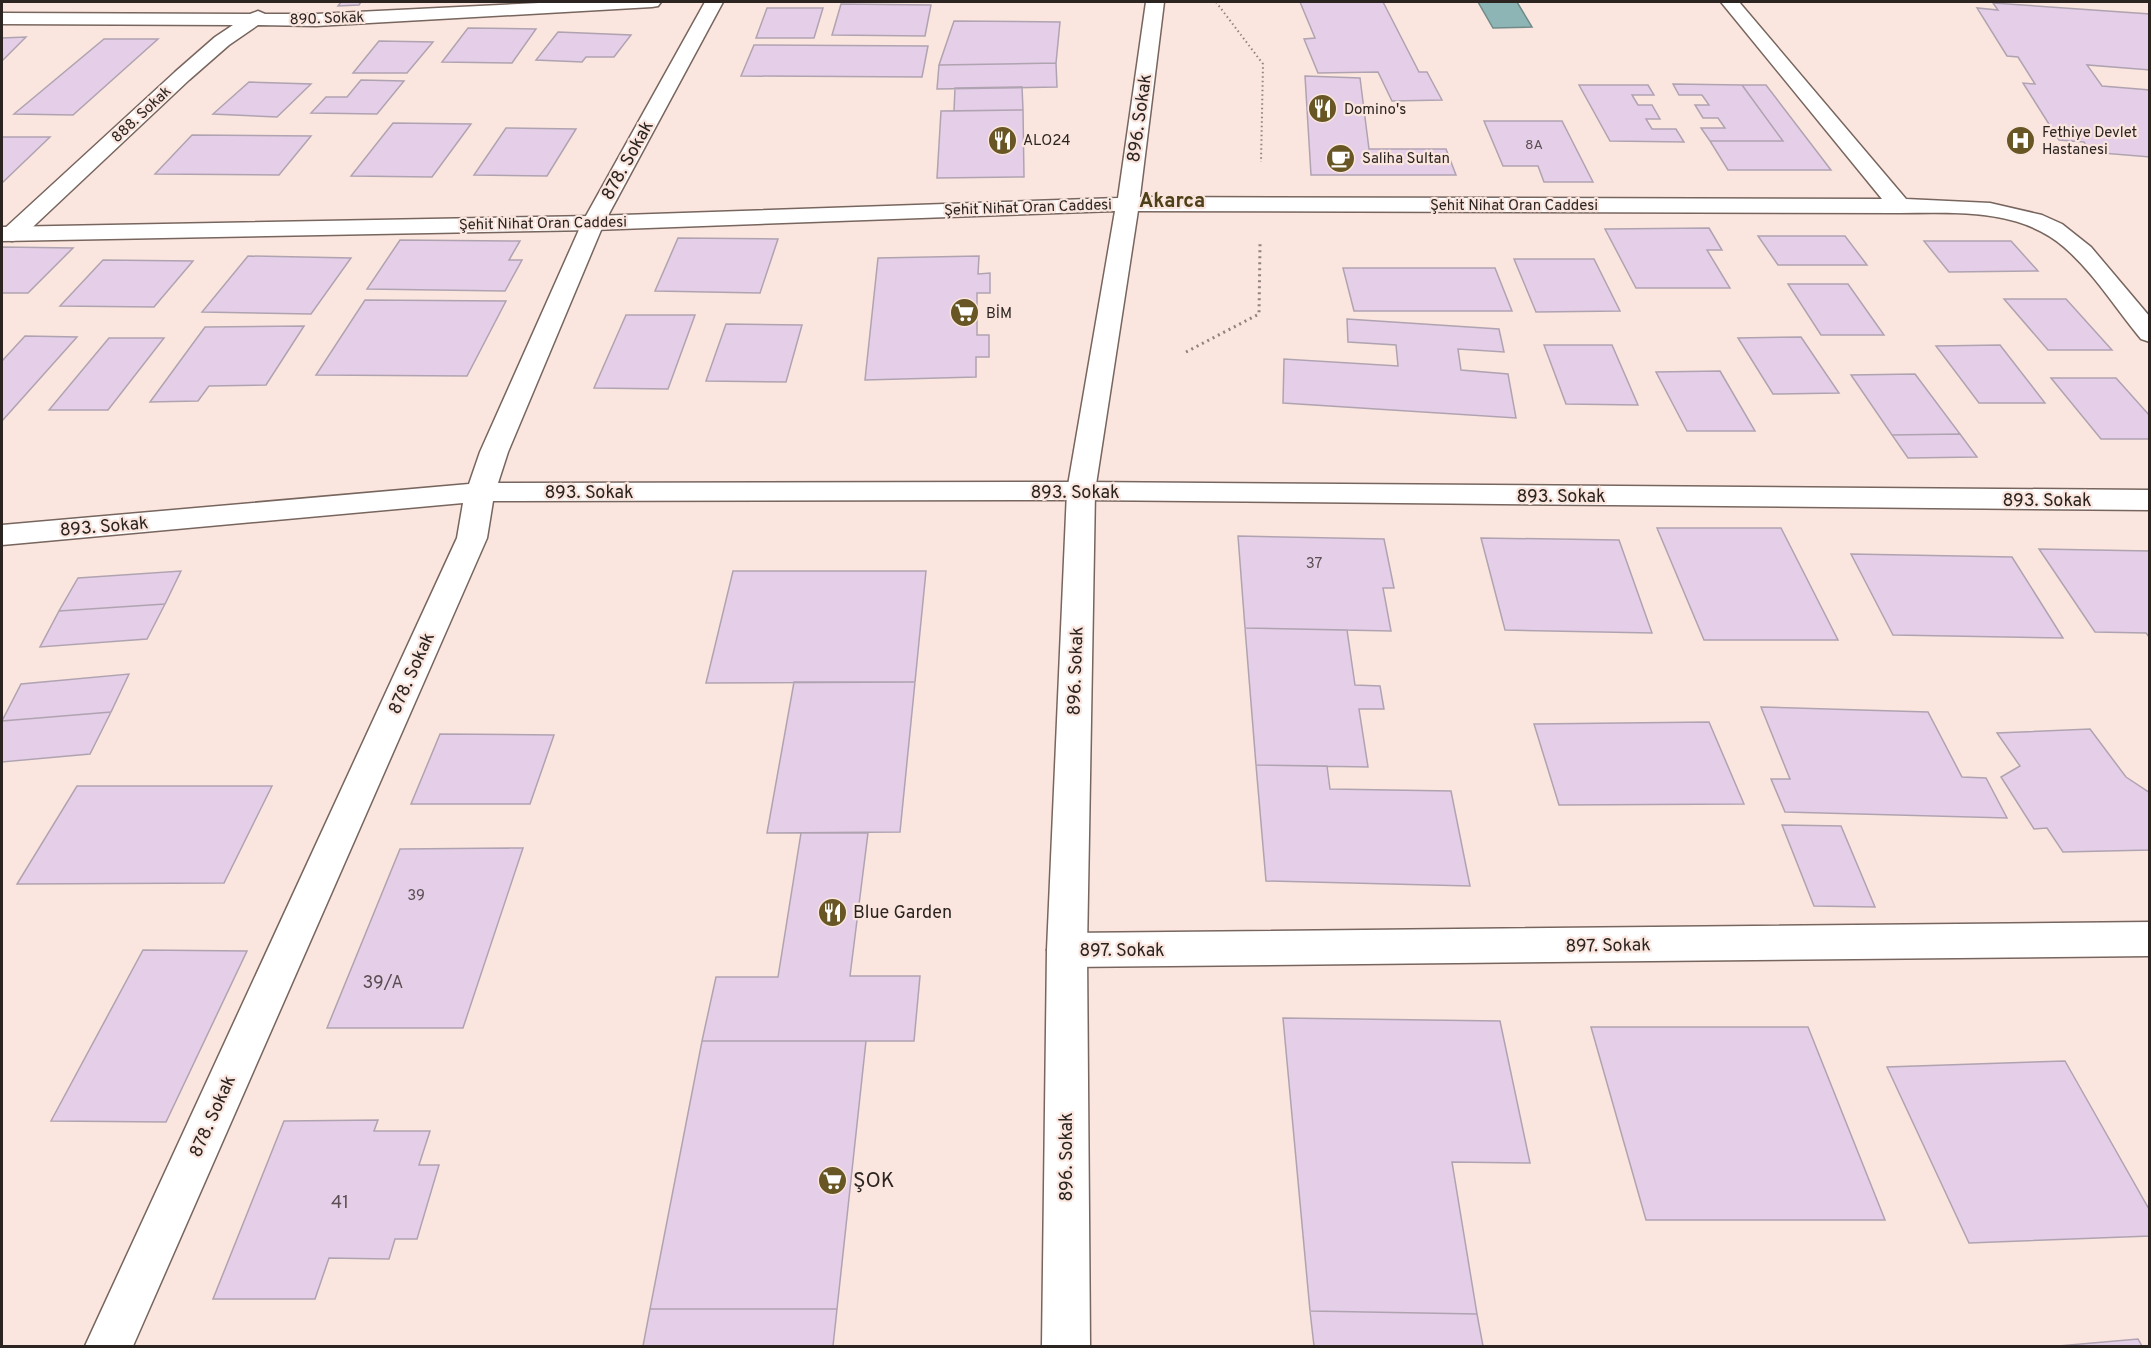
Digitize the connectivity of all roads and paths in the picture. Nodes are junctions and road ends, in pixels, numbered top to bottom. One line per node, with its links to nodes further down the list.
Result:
1 (276, 2): 8 (street, 888. Sokak)
2 (652, 2): 8 (street, 890. Sokak)
3 (714, 2): 12 (street, 878. Sokak)
4 (1155, 2): 10 (street, 896. Sokak)
5 (1216, 2): 9 (path)
6 (1730, 2): 11 (street)
7 (2, 18): 8 (street, 890. Sokak)
8 (255, 20): 13 (street, 888. Sokak)
9 (1261, 169)
10 (1128, 204): 11 (street, Şehit Nihat Oran Caddesi); 12 (street, Şehit Nihat Oran Caddesi); 17 (street, 896. Sokak)
11 (1900, 206): 15 (street, Şehit Nihat Oran Caddesi)
12 (593, 223): 13 (street, Şehit Nihat Oran Caddesi); 18 (street, 878. Sokak)
13 (7, 234)
14 (1265, 237): 16 (path)
15 (2150, 334)
16 (1186, 352)
17 (1081, 491): 18 (street, 893. Sokak); 19 (street, 893. Sokak); 22 (street, 896. Sokak)
18 (480, 492): 20 (street, 893. Sokak); 23 (street, 878. Sokak)
19 (2150, 500)
20 (2, 536)
21 (2150, 939): 22 (street, 897. Sokak)
22 (1066, 950): 24 (street, 896. Sokak)
23 (109, 1347)
24 (1066, 1347)

